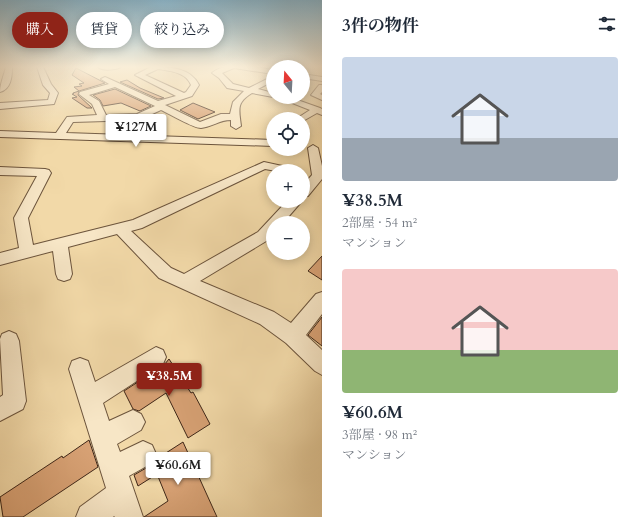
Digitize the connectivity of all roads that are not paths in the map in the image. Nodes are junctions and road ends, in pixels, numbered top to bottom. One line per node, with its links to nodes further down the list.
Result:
1 (53, 91): 12 (street)
2 (92, 91): 16 (street)
3 (131, 91): 11 (street)
4 (173, 91): 8 (street)
5 (192, 91): 8 (street)
6 (250, 91): 15 (street)
7 (318, 91): 9 (street)
8 (183, 96): 11 (street)
9 (322, 98)
10 (300, 104): 13 (street)
11 (161, 105): 15 (street); 16 (street)
12 (0, 106)
13 (320, 111): 14 (street)
14 (310, 115)
15 (235, 117): 20 (street)
16 (103, 119): 18 (street)
17 (0, 134): 18 (street)
18 (60, 136): 20 (street)
19 (266, 138): 20 (street)
20 (237, 141)
21 (313, 148): 25 (street)
22 (266, 165): 29 (street)
23 (0, 171): 32 (street)
24 (310, 175): 25 (street)
25 (320, 177): 26 (street)
26 (310, 186)
27 (289, 208): 28 (street)
28 (282, 216)
29 (119, 228): 31 (street); 35 (street)
30 (266, 233): 35 (street)
31 (60, 244): 32 (street); 34 (street)
32 (27, 252): 33 (street)
33 (0, 259)
34 (64, 274)
35 (184, 282): 37 (street)
36 (322, 300): 37 (street)
37 (293, 336): 40 (street)
38 (9, 341): 43 (street)
39 (156, 357): 42 (street)
40 (322, 364)
41 (80, 369): 42 (street)
42 (90, 398): 45 (street)
43 (0, 409)
44 (133, 422): 45 (street)
45 (103, 438): 47 (street)
46 (143, 454): 47 (street)
47 (121, 493): 48 (street)
48 (90, 517)

